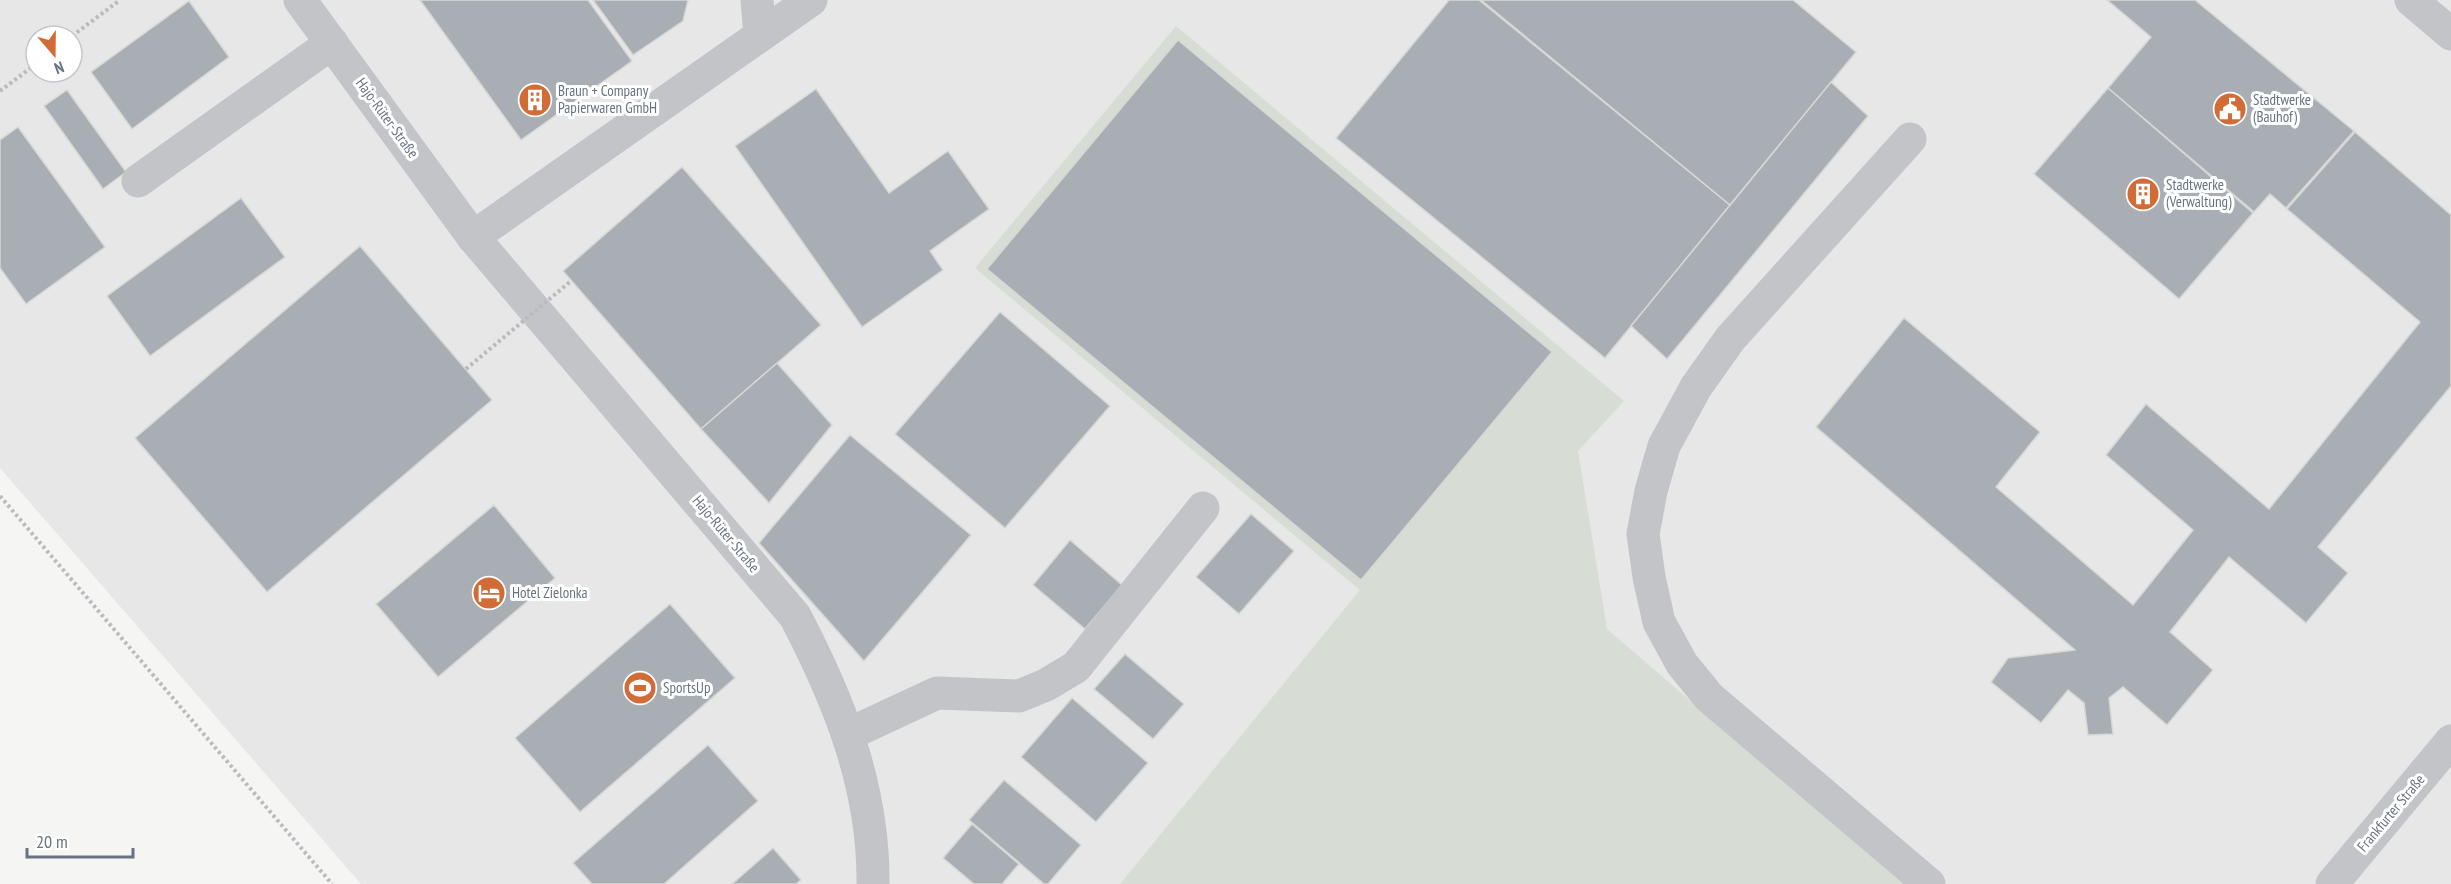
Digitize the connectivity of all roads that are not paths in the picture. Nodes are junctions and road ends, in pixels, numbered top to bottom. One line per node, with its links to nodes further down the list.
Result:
1 (300, 0): 7 (street, Hajo-Rüter-Straße)
2 (757, 0): 6 (street)
3 (811, 0): 6 (street)
4 (2411, 0): 5 (street)
5 (2451, 34)
6 (760, 35): 10 (street)
7 (332, 43): 9 (street); 10 (street, Hajo-Rüter-Straße)
8 (1910, 139): 15 (street)
9 (138, 181)
10 (473, 237): 12 (street, Hajo-Rüter-Straße)
11 (1203, 508): 12 (street)
12 (849, 734): 14 (street, Hajo-Rüter-Straße)
13 (2451, 741): 16 (street, Frankfurter Straße)
14 (873, 884)
15 (1929, 884)
16 (2332, 884)

